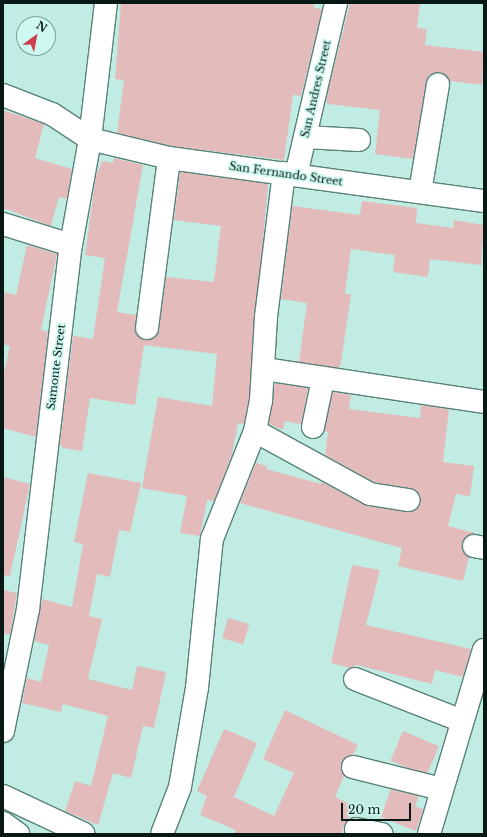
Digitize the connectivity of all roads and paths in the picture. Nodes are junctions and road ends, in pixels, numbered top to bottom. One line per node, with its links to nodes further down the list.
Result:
1 (106, 3): 6 (street, Samonte Street)
2 (336, 3): 5 (street, San Andres Street)
3 (438, 84): 10 (street)
4 (3, 95): 6 (street, San Fernando Street)
5 (305, 137): 7 (street); 9 (street, San Andres Street)
6 (90, 139): 8 (street, San Fernando Street); 13 (street, Samonte Street)
7 (359, 140)
8 (169, 158): 9 (street, San Fernando Street); 14 (street)
9 (290, 174): 10 (street, San Fernando Street); 15 (street, San Andres Street)
10 (420, 192): 11 (street, San Fernando Street)
11 (484, 201)
12 (3, 224): 13 (street)
13 (71, 245): 23 (street, Samonte Street)
14 (147, 328)
15 (264, 369): 16 (street); 19 (street, San Andres Street)
16 (323, 379): 17 (street); 18 (street)
17 (484, 402)
18 (313, 427)
19 (255, 431): 20 (street); 33 (street, San Andres Street)
20 (410, 500)
21 (484, 650): 24 (street)
22 (355, 679): 24 (street)
23 (6, 697): 25 (street, Samonte Street)
24 (462, 722): 27 (street)
25 (3, 731)
26 (353, 767): 27 (street)
27 (441, 789): 35 (street)
28 (3, 796): 32 (street)
29 (3, 823): 31 (street)
30 (356, 829): 34 (street)
31 (18, 834)
32 (84, 834)
33 (162, 834)
34 (382, 834)
35 (428, 834)

